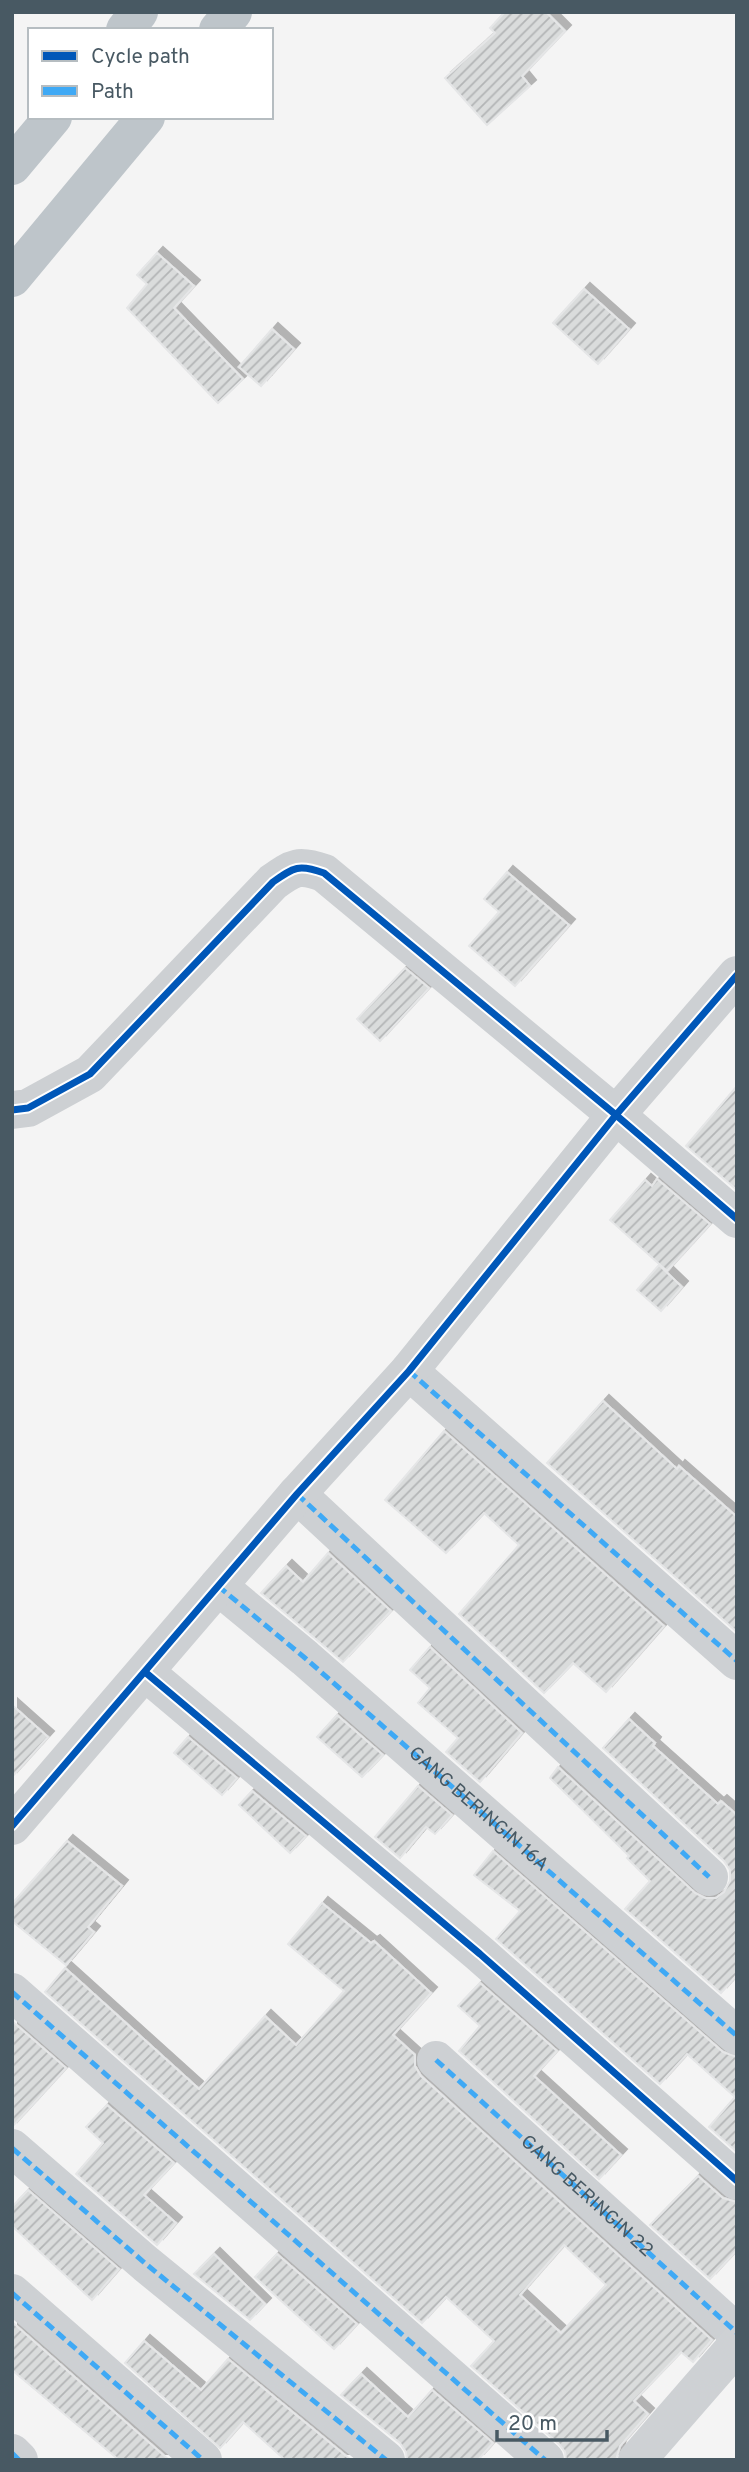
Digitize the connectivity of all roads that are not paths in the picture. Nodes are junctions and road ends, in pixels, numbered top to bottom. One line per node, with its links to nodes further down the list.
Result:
1 (139, 12): 3 (highway)
2 (233, 12): 4 (highway)
3 (127, 28)
4 (220, 28)
5 (51, 119): 7 (highway)
6 (144, 119): 8 (highway)
7 (12, 166)
8 (12, 278)
9 (737, 975): 11 (street)
10 (12, 1110): 11 (street)
11 (616, 1115): 12 (street); 13 (street)
12 (737, 1219)
13 (409, 1371): 14 (street); 16 (street)
14 (297, 1494): 15 (street); 19 (street)
15 (218, 1586): 17 (street); 21 (street, GANG BERINGIN 16A)
16 (737, 1661)
17 (145, 1672): 18 (street); 24 (street)
18 (12, 1826)
19 (709, 1877)
20 (12, 1992): 32 (street)
21 (737, 2036)
22 (436, 2060): 26 (street, GANG BERINGIN 22)
23 (12, 2148): 31 (street)
24 (737, 2181)
25 (12, 2292): 30 (street)
26 (737, 2333)
27 (737, 2345): 33 (street)
28 (12, 2453): 29 (street)
29 (19, 2460)
30 (204, 2460)
31 (386, 2460)
32 (545, 2460)
33 (637, 2460)

